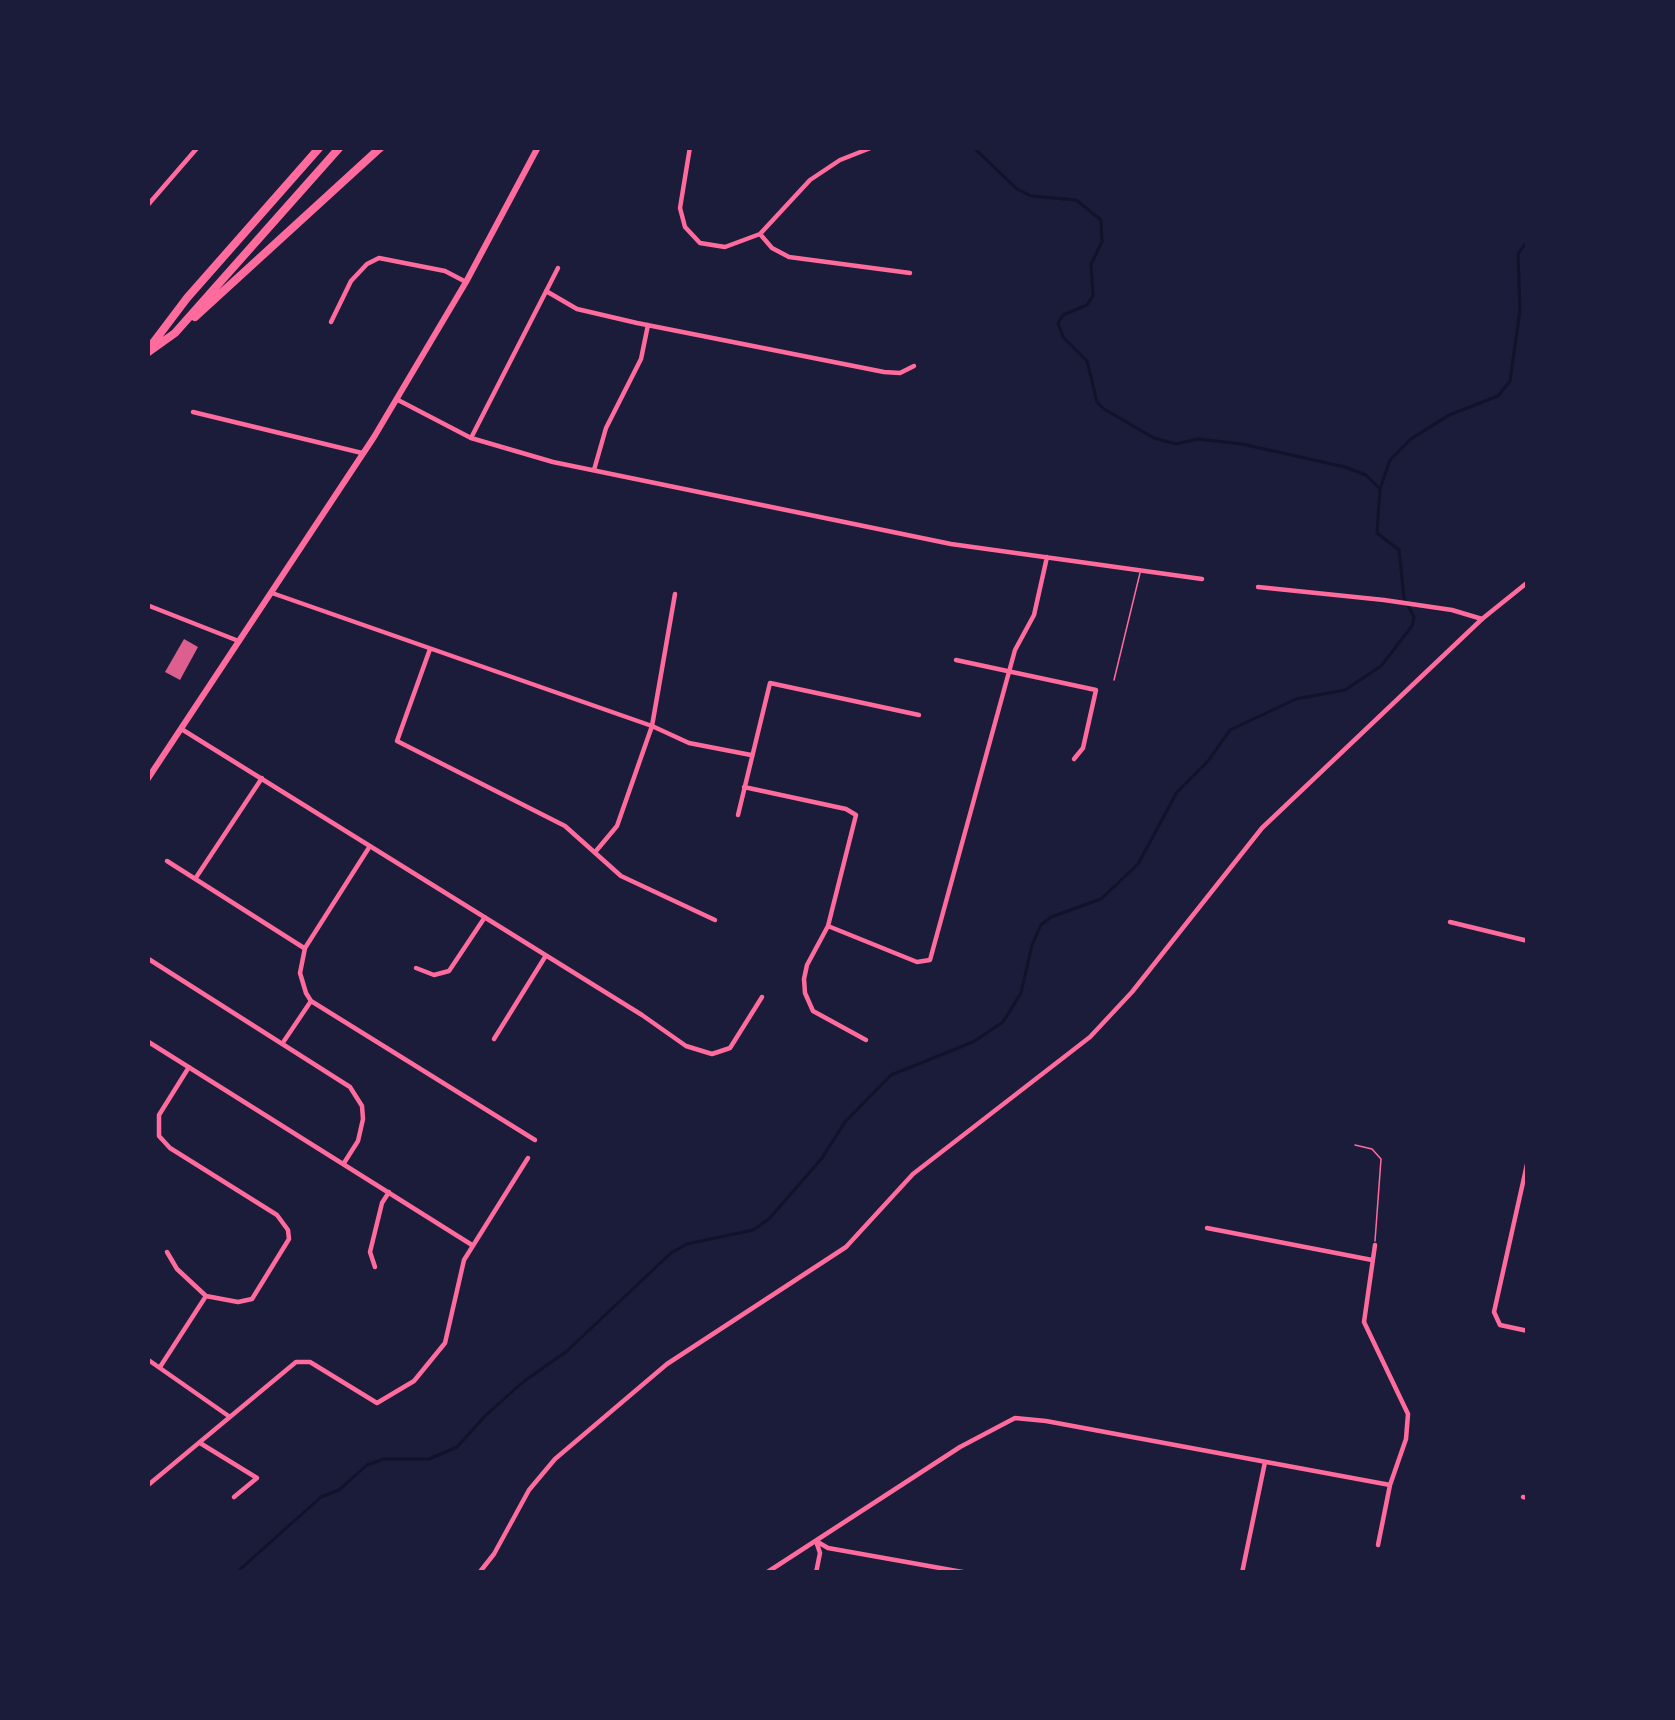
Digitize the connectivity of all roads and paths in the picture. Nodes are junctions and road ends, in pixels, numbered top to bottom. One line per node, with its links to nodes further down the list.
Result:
1 (198, 147): 8 (street)
2 (320, 147): 17 (highway)
3 (340, 147): 16 (highway)
4 (381, 147): 16 (highway)
5 (538, 147): 12 (main road)
6 (690, 147): 9 (street)
7 (873, 147): 9 (street)
8 (147, 206)
9 (760, 234): 11 (street)
10 (558, 268): 13 (street)
11 (910, 273)
12 (466, 282): 14 (street); 19 (main road)
13 (546, 291): 15 (street); 21 (street)
14 (331, 322)
15 (648, 325): 18 (street); 23 (street)
16 (175, 333): 17 (highway)
17 (147, 351)
18 (914, 366)
19 (397, 399): 21 (street); 22 (main road)
20 (193, 412): 22 (street)
21 (471, 438): 23 (street)
22 (364, 453): 29 (main road)
23 (594, 470): 24 (street)
24 (1047, 557): 25 (street); 36 (street)
25 (1140, 569): 26 (street); 37 (lane)
26 (1202, 579)
27 (1528, 582): 32 (street)
28 (1258, 586): 32 (street)
29 (272, 593): 33 (main road); 34 (street)
30 (675, 594): 39 (street)
31 (147, 605): 33 (street)
32 (1482, 619): 92 (street)
33 (240, 641): 40 (main road)
34 (430, 650): 39 (street); 49 (street)
35 (956, 661): 36 (street)
36 (1010, 670): 42 (street); 55 (street)
37 (1114, 680)
38 (919, 715): 41 (street)
39 (652, 726): 41 (street); 49 (street)
40 (181, 729): 43 (main road); 44 (street)
41 (751, 754): 46 (street)
42 (1074, 759)
43 (151, 767): 45 (main road)
44 (262, 778): 48 (street); 51 (street)
45 (147, 780)
46 (744, 787): 47 (street); 55 (street)
47 (737, 815)
48 (370, 846): 52 (street); 57 (street)
49 (596, 851): 53 (street)
50 (167, 861): 51 (street)
51 (195, 879): 57 (street)
52 (485, 917): 58 (street); 60 (street)
53 (715, 920)
54 (1450, 922): 56 (street)
55 (828, 926): 64 (street)
56 (1528, 941)
57 (305, 948): 62 (street)
58 (547, 955): 61 (street); 63 (street)
59 (147, 958): 66 (street)
60 (416, 968)
61 (762, 997)
62 (310, 1001): 66 (street); 68 (street)
63 (494, 1039)
64 (866, 1040)
65 (147, 1041): 67 (street)
66 (283, 1043): 72 (street)
67 (189, 1066): 72 (street); 80 (street)
68 (535, 1140)
69 (1355, 1145): 76 (lane)
70 (528, 1158): 75 (street)
71 (1528, 1160): 81 (street)
72 (344, 1163): 73 (street)
73 (389, 1192): 75 (street); 79 (street)
74 (1208, 1228): 78 (street)
75 (472, 1245): 84 (street)
76 (1375, 1245): 78 (street)
77 (167, 1252): 80 (street)
78 (1372, 1260): 88 (street)
79 (376, 1267)
80 (206, 1296): 83 (street)
81 (1528, 1331)
82 (147, 1359): 83 (street)
83 (160, 1367): 84 (street)
84 (230, 1417): 85 (street)
85 (200, 1443): 87 (street); 89 (street)
86 (1265, 1462): 88 (street); 90 (street); 96 (street)
87 (147, 1486)
88 (1390, 1486): 91 (street)
89 (235, 1497)
90 (816, 1541): 93 (street); 94 (street); 95 (street)
91 (1378, 1545)
92 (479, 1573)
93 (766, 1573)
94 (816, 1573)
95 (968, 1573)
96 (1243, 1573)

